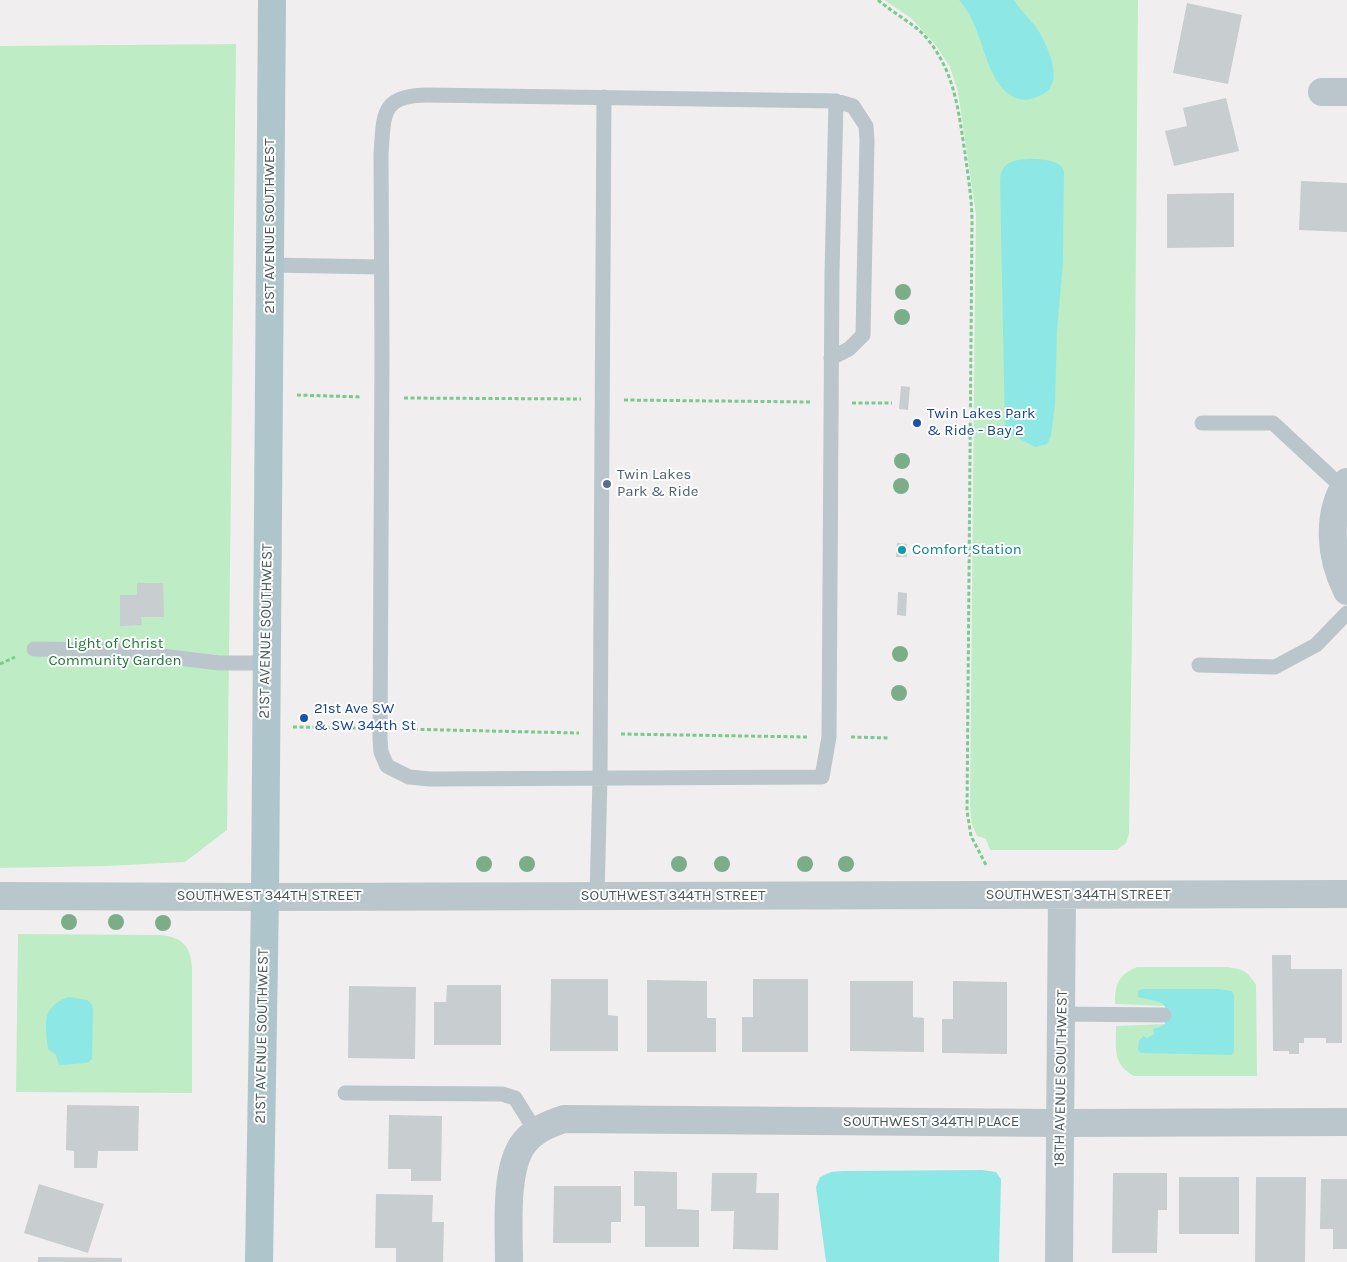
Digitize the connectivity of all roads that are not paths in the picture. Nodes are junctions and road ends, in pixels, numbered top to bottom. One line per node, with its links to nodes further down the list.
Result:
1 (272, 0): 4 (main road, 21ST AVENUE SOUTHWEST)
2 (604, 97): 3 (lane); 5 (lane); 14 (lane)
3 (836, 101): 6 (lane); 6 (lane)
4 (270, 265): 5 (lane); 12 (main road, 21ST AVENUE SOUTHWEST)
5 (381, 267): 14 (lane)
6 (831, 358): 14 (lane)
7 (1202, 423): 8 (lane)
8 (1345, 485): 9 (street)
9 (1347, 591)
10 (1347, 613): 13 (lane)
11 (34, 649): 12 (lane)
12 (266, 663): 19 (main road, 21ST AVENUE SOUTHWEST)
13 (1199, 665)
14 (600, 778): 18 (lane)
15 (1347, 894): 16 (street, SOUTHWEST 344TH STREET)
16 (1062, 895): 18 (street, SOUTHWEST 344TH STREET); 20 (street, 18TH AVENUE SOUTHWEST)
17 (0, 896): 19 (street, SOUTHWEST 344TH STREET)
18 (597, 896): 19 (street, SOUTHWEST 344TH STREET)
19 (264, 897): 26 (main road, 21ST AVENUE SOUTHWEST)
20 (1061, 1014): 21 (lane); 24 (street, 18TH AVENUE SOUTHWEST)
21 (1164, 1015)
22 (345, 1093): 25 (lane)
23 (1347, 1122): 24 (street, SOUTHWEST 344TH PLACE)
24 (1060, 1123): 25 (street, SOUTHWEST 344TH PLACE); 28 (street, 18TH AVENUE SOUTHWEST)
25 (530, 1138): 27 (street)
26 (259, 1262)
27 (509, 1262)
28 (1059, 1262)

